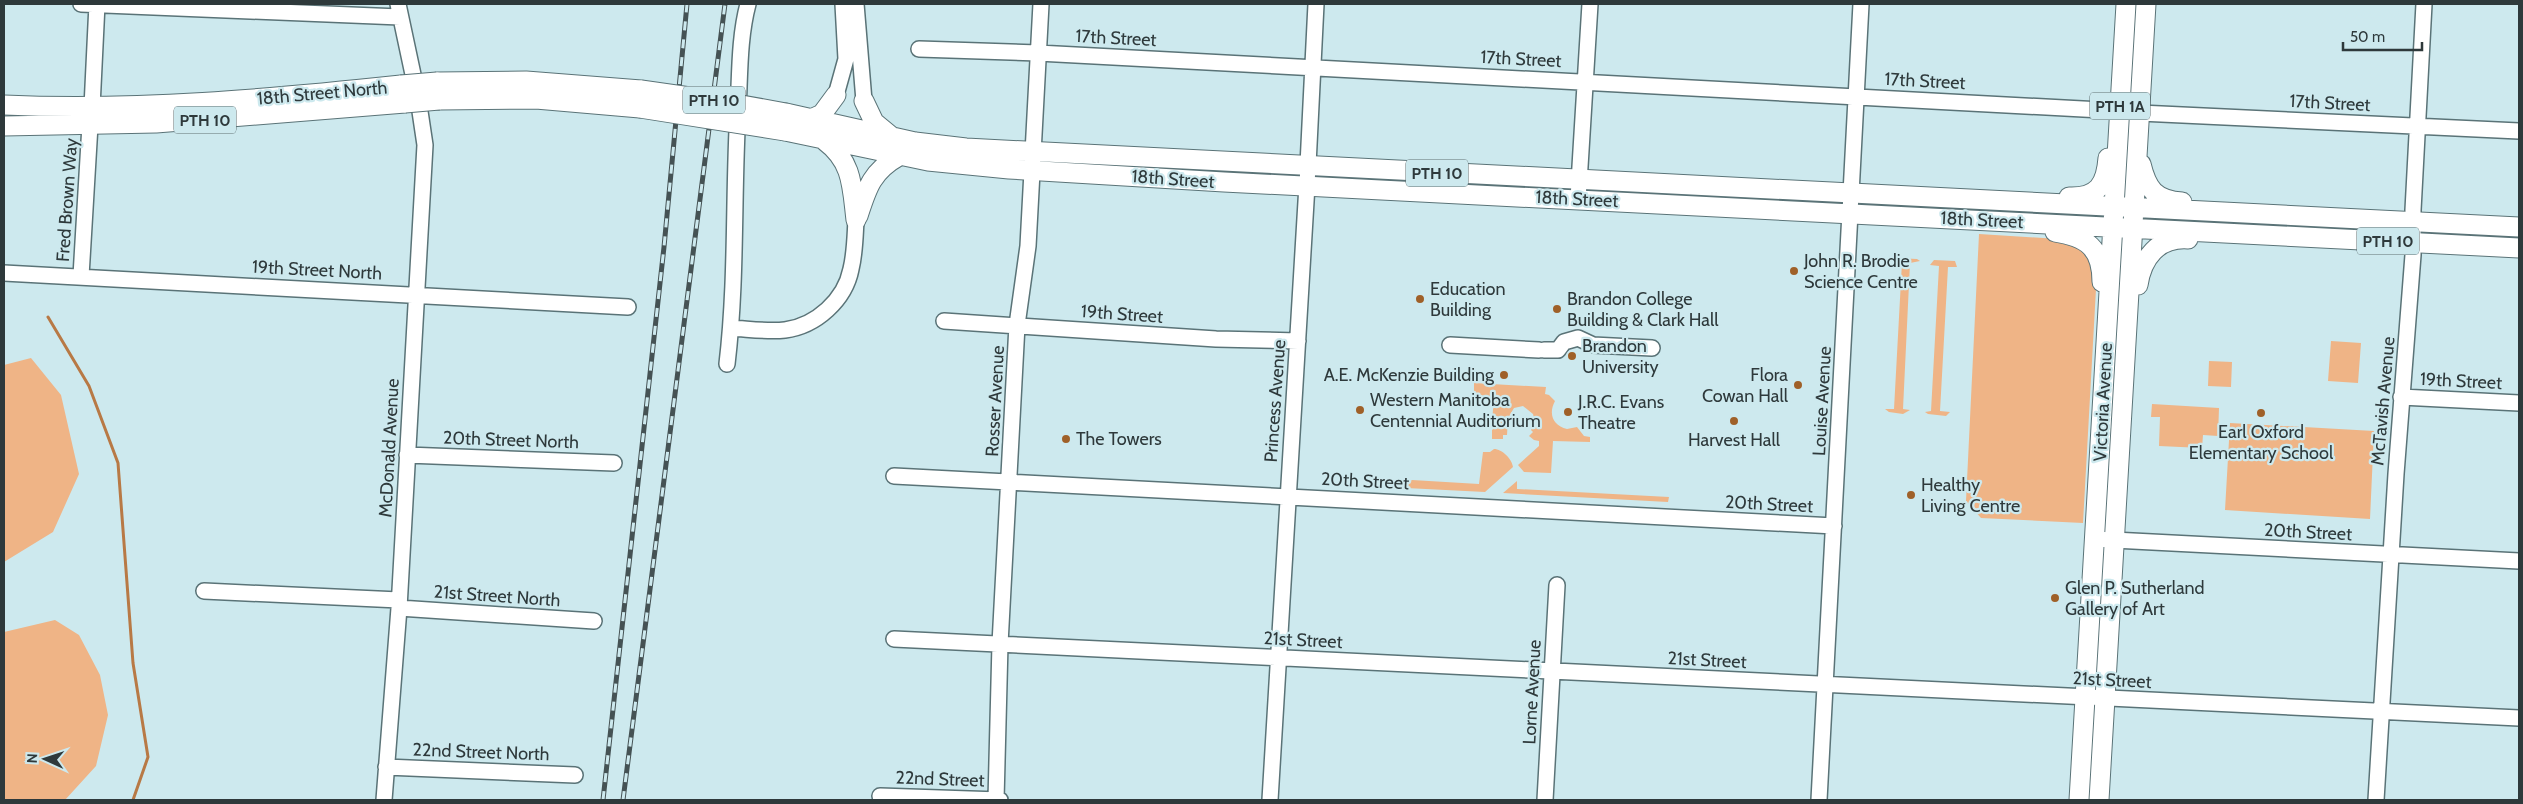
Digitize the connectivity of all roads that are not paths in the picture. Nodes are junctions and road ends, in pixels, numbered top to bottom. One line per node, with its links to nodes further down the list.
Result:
1 (81, 4): 2 (street)
2 (97, 4): 13 (street); 26 (street, Fred Brown Way)
3 (748, 4): 62 (street)
4 (843, 4): 19 (street)
5 (856, 4): 22 (street)
6 (1041, 4): 15 (street, Rosser Avenue)
7 (1316, 4): 16 (street, Princess Avenue)
8 (1590, 4): 17 (street)
9 (1862, 4): 20 (street, Louise Avenue)
10 (2126, 4): 24 (main road, PTH 1A)
11 (2146, 4): 25 (main road, Victoria Avenue / PTH 1A)
12 (2424, 4): 30 (street, McTavish Avenue)
13 (399, 10): 18 (street, McDonald Avenue)
14 (919, 48): 15 (street, 17th Street)
15 (1038, 53): 16 (street, 17th Street); 36 (street, Rosser Avenue)
16 (1312, 67): 17 (street, 17th Street); 37 (street, Princess Avenue)
17 (1586, 81): 20 (street, 17th Street); 38 (street)
18 (408, 95): 21 (main road, 18th Street North / PTH 10, bridge); 26 (main road, 18th Street North / PTH 10); 58 (street, McDonald Avenue)
19 (836, 95): 27 (main road)
20 (1857, 96): 24 (street, 17th Street); 40 (street, Louise Avenue)
21 (640, 99): 28 (main road, 18th Street / PTH 10, bridge)
22 (864, 102): 33 (main road)
23 (4, 105): 26 (main road, 18th Street North / PTH 10)
24 (2117, 111): 42 (main road); 43 (main road, Victoria Avenue / PTH 1A)
25 (2140, 113): 30 (street, 17th Street); 32 (main road, Victoria Avenue / PTH 1A)
26 (91, 116): 29 (main road, 18th Street North / PTH 10); 57 (street, Fred Brown Way)
27 (811, 119): 28 (main road, 18th Street / PTH 10); 33 (main road, 18th Street / PTH 10)
28 (786, 122): 34 (main road, 18th Street / PTH 10)
29 (4, 126)
30 (2417, 126): 31 (street, 17th Street); 49 (street, McTavish Avenue)
31 (2519, 131)
32 (2138, 136): 44 (main road, Victoria Avenue / PTH 1A); 46 (main road)
33 (892, 137): 36 (main road, 18th Street / PTH 10)
34 (824, 140): 35 (main road, 18th Street / PTH 10); 48 (main road)
35 (899, 156): 36 (main road, 18th Street / PTH 10); 48 (main road)
36 (1033, 161): 37 (main road, 18th Street / PTH 10); 39 (main road, 18th Street / PTH 10); 61 (street, Rosser Avenue)
37 (1307, 166): 38 (main road, 18th Street / PTH 10); 39 (street, Princess Avenue)
38 (1579, 180): 40 (main road, 18th Street / PTH 10); 41 (street)
39 (1307, 185): 41 (main road, 18th Street / PTH 10); 63 (street, Princess Avenue)
40 (1852, 194): 42 (main road, 18th Street / PTH 10); 45 (street, Louise Avenue)
41 (1578, 199): 45 (main road, 18th Street / PTH 10)
42 (1983, 201): 43 (main road, 18th Street / PTH 10)
43 (2114, 207): 44 (main road, 18th Street / PTH 10); 50 (main road, Victoria Avenue / PTH 1A)
44 (2134, 208): 46 (main road, 18th Street / PTH 10); 52 (main road, Victoria Avenue / PTH 1A)
45 (1851, 213): 47 (main road, 18th Street / PTH 10); 76 (street, Louise Avenue)
46 (2259, 215): 49 (main road, 18th Street / PTH 10)
47 (1934, 218): 50 (main road, 18th Street / PTH 10); 67 (main road)
48 (856, 220): 62 (street)
49 (2413, 222): 51 (main road, 18th Street / PTH 10); 54 (street, McTavish Avenue)
50 (2113, 227): 52 (main road, 18th Street / PTH 10); 67 (main road, Victoria Avenue / PTH 1A)
51 (2519, 227)
52 (2133, 228): 53 (main road, 18th Street / PTH 10); 68 (main road, Victoria Avenue / PTH 1A)
53 (2257, 234): 54 (main road, 18th Street / PTH 10); 68 (main road)
54 (2413, 243): 55 (main road, 18th Street / PTH 10); 69 (street, McTavish Avenue)
55 (2519, 248)
56 (4, 273): 57 (street, 19th Street North)
57 (80, 276): 58 (street, 19th Street North)
58 (416, 294): 59 (street, 19th Street North); 71 (street, McDonald Avenue)
59 (628, 307)
60 (944, 321): 61 (street, 19th Street)
61 (1017, 326): 63 (street, 19th Street); 74 (street, Rosser Avenue)
62 (732, 328): 66 (street)
63 (1298, 341): 75 (street, Princess Avenue)
64 (1450, 345): 65 (street)
65 (1652, 348)
66 (727, 364)
67 (2104, 393): 77 (main road, Victoria Avenue / PTH 1A)
68 (2123, 395): 78 (main road, Victoria Avenue / PTH 1A)
69 (2401, 397): 70 (street, 19th Street); 79 (street, McTavish Avenue)
70 (2519, 403)
71 (407, 455): 72 (street, 20th Street North); 83 (street, McDonald Avenue)
72 (614, 463)
73 (894, 476): 74 (street, 20th Street)
74 (1009, 482): 75 (street, 20th Street); 86 (street, Rosser Avenue)
75 (1288, 496): 76 (street, 20th Street); 87 (street, Princess Avenue)
76 (1834, 526): 89 (street, Louise Avenue)
77 (2094, 539): 78 (street, 20th Street); 90 (main road, Victoria Avenue / PTH 1A)
78 (2114, 541): 79 (street, 20th Street); 91 (main road, Victoria Avenue / PTH 1A)
79 (2392, 555): 80 (street, 20th Street); 92 (street, McTavish Avenue)
80 (2519, 561)
81 (1557, 586): 88 (street, Lorne Avenue)
82 (204, 591): 83 (street, 21st Street North)
83 (399, 604): 84 (street, 21st Street North); 94 (street, McDonald Avenue)
84 (594, 621)
85 (894, 640): 86 (street, 21st Street)
86 (1000, 644): 87 (street, 21st Street); 98 (street, Rosser Avenue)
87 (1278, 658): 88 (street, 21st Street); 99 (street, Princess Avenue)
88 (1553, 670): 89 (street, 21st Street); 100 (street, Lorne Avenue)
89 (1825, 686): 90 (street, 21st Street); 101 (street, Louise Avenue)
90 (2085, 697): 91 (street, 21st Street); 102 (main road, Victoria Avenue / PTH 1A)
91 (2105, 698): 92 (street, 21st Street); 103 (main road, Victoria Avenue / PTH 1A)
92 (2382, 712): 93 (street, 21st Street); 104 (street, McTavish Avenue)
93 (2519, 718)
94 (386, 767): 95 (street, 22nd Street North); 97 (street, McDonald Avenue)
95 (575, 775)
96 (880, 796): 98 (street, 22nd Street)
97 (384, 800)
98 (997, 800)
99 (1270, 800)
100 (1545, 800)
101 (1819, 800)
102 (2079, 800)
103 (2099, 800)
104 (2376, 800)

